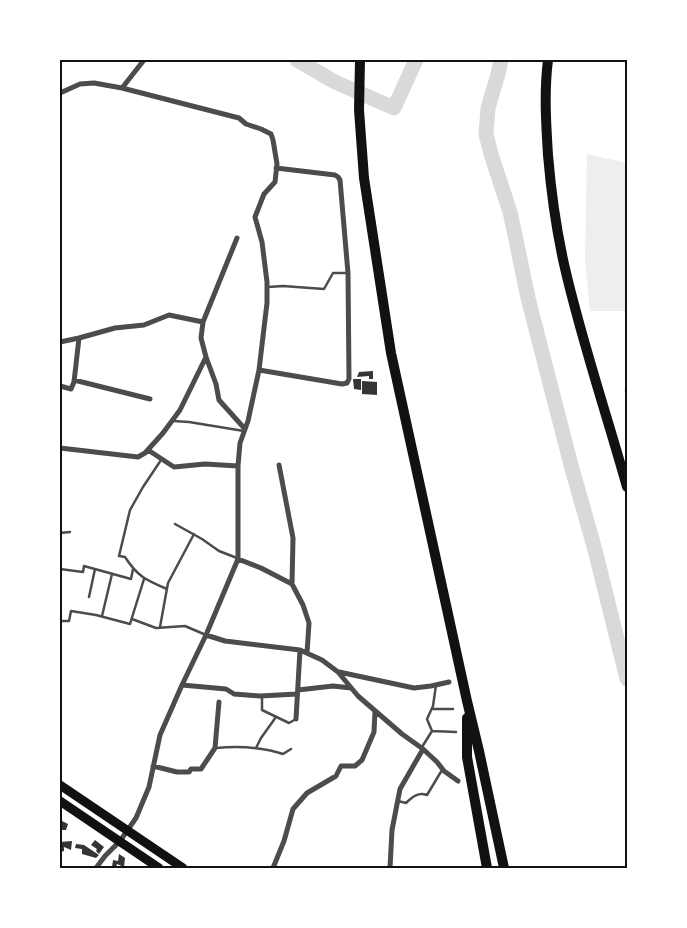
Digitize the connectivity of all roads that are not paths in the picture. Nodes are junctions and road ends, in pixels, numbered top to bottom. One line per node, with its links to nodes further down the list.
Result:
1 (144, 60): 4 (street)
2 (548, 60): 25 (highway)
3 (360, 64): 53 (highway)
4 (122, 88): 5 (street); 6 (street)
5 (60, 92)
6 (276, 168): 8 (street); 9 (street)
7 (237, 238): 10 (street)
8 (348, 273): 9 (lane); 14 (street)
9 (267, 287): 14 (street)
10 (203, 322): 11 (street); 13 (street)
11 (79, 338): 12 (street); 15 (street)
12 (60, 342)
13 (206, 358): 18 (street); 19 (street)
14 (259, 370): 19 (street)
15 (74, 380): 16 (street); 17 (street)
16 (60, 386)
17 (150, 399)
18 (172, 421): 19 (lane); 21 (street)
19 (245, 430): 24 (street)
20 (60, 448): 21 (street)
21 (148, 450): 22 (street)
22 (162, 459): 24 (street); 33 (lane)
23 (279, 465): 36 (street)
24 (238, 466): 30 (street)
25 (627, 487)
26 (175, 524): 29 (lane)
27 (70, 532): 28 (lane)
28 (60, 533)
29 (194, 534): 30 (lane); 37 (lane)
30 (238, 559): 36 (street); 43 (street)
31 (60, 569): 32 (lane)
32 (95, 569): 34 (lane); 38 (lane)
33 (134, 569): 34 (lane); 35 (lane)
34 (112, 574): 39 (lane)
35 (144, 579): 37 (lane); 40 (lane)
36 (292, 584): 45 (street)
37 (167, 589): 42 (lane)
38 (89, 598)
39 (102, 616): 40 (lane); 41 (lane)
40 (132, 619): 42 (lane)
41 (60, 621)
42 (160, 627): 43 (lane)
43 (206, 635): 44 (street); 48 (street)
44 (300, 650): 45 (street); 51 (street)
45 (307, 653): 46 (street)
46 (338, 672): 49 (street); 50 (street)
47 (450, 682): 49 (street)
48 (182, 685): 52 (street); 66 (street)
49 (436, 685): 55 (lane)
50 (351, 688): 51 (street); 57 (street)
51 (297, 692): 52 (street); 59 (street)
52 (262, 696): 58 (lane)
53 (467, 701): 79 (highway); 80 (highway)
54 (219, 702): 62 (street)
55 (432, 709): 56 (lane); 60 (lane)
56 (453, 709)
57 (375, 711): 65 (street); 77 (street)
58 (276, 717): 59 (lane); 63 (lane)
59 (296, 720)
60 (432, 730): 61 (lane); 65 (lane)
61 (456, 732)
62 (215, 748): 63 (lane); 66 (street)
63 (256, 748): 64 (lane)
64 (291, 749)
65 (422, 749): 67 (street); 71 (street)
66 (153, 766): 72 (street)
67 (443, 769): 68 (street); 71 (lane)
68 (458, 781)
69 (60, 785): 72 (main road)
70 (60, 801): 73 (main road)
71 (397, 801): 78 (street)
72 (127, 830): 73 (street); 76 (main road)
73 (120, 841): 74 (street); 75 (main road)
74 (96, 868)
75 (159, 868)
76 (183, 868)
77 (273, 868)
78 (390, 868)
79 (486, 868)
80 (504, 868)

